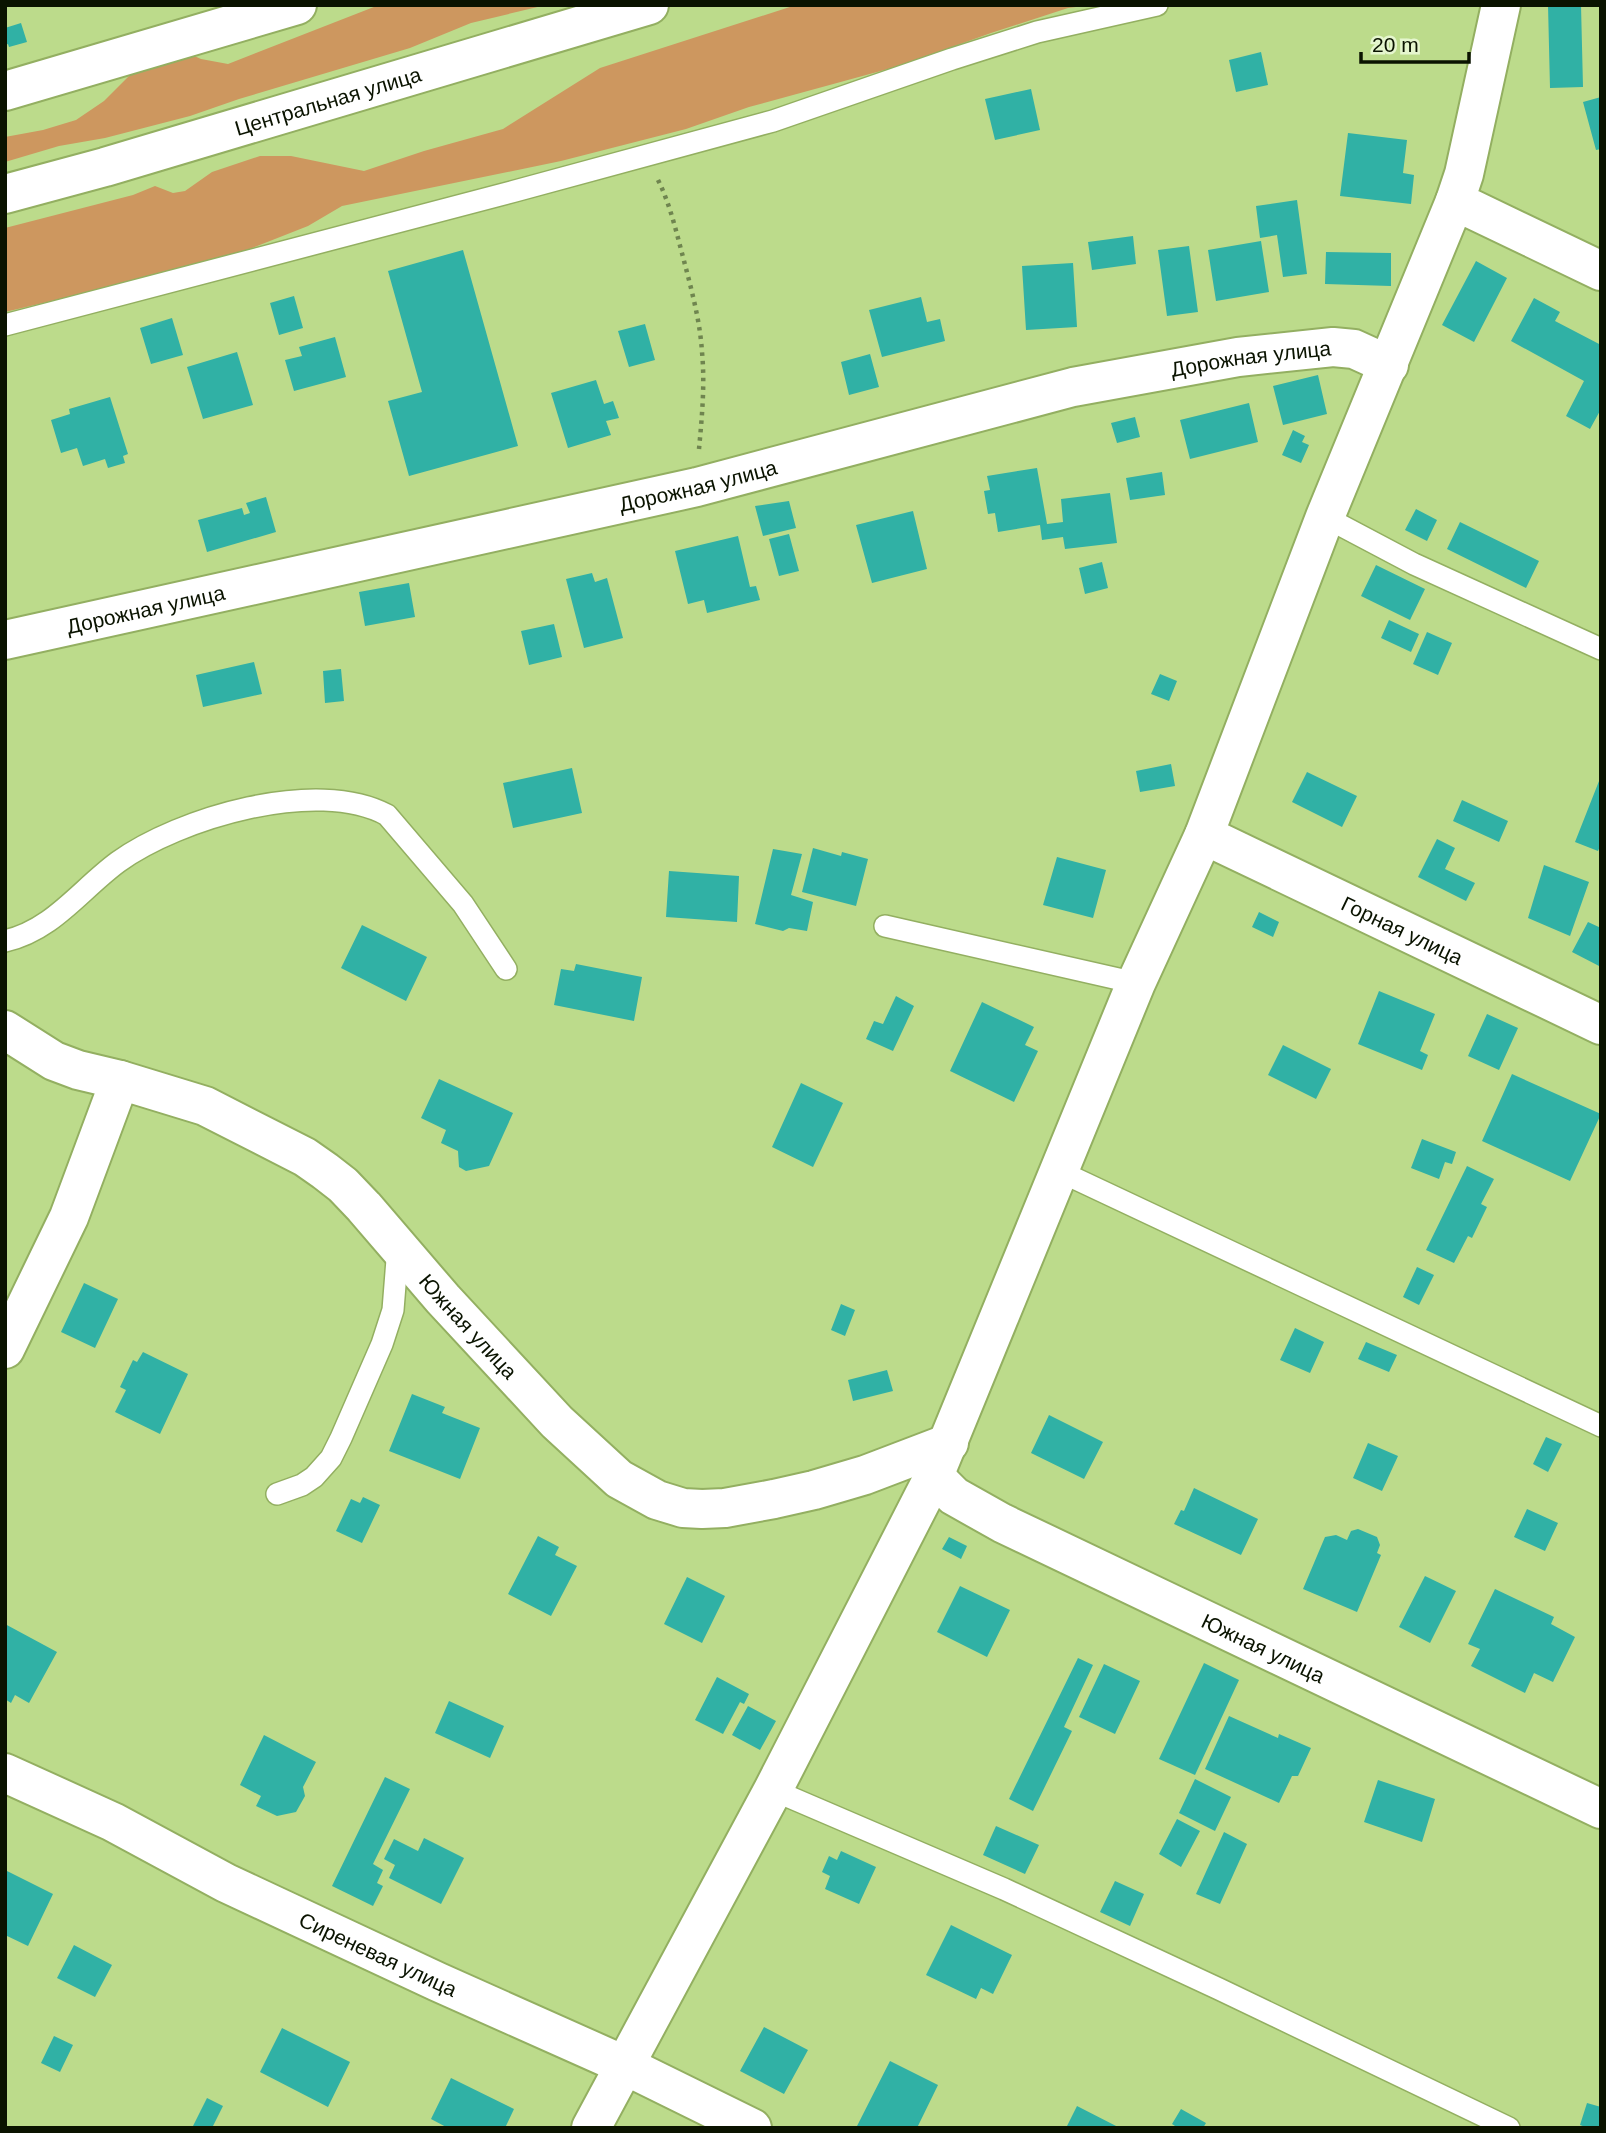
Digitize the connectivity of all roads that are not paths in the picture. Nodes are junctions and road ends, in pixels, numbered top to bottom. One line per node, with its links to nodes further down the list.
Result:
1 (296, 5): 5 (street)
2 (649, 5): 6 (street, Центральная улица)
3 (1157, 5): 9 (lane)
4 (1501, 5): 7 (street)
5 (5, 91)
6 (5, 194)
7 (1455, 201): 8 (street); 10 (street)
8 (1601, 271)
9 (5, 325)
10 (1389, 365): 11 (street); 12 (street, Дорожная улица)
11 (1325, 517): 13 (lane); 14 (street)
12 (5, 640)
13 (1601, 649)
14 (1204, 835): 18 (street); 19 (street, Горная улица)
15 (885, 926): 18 (lane)
16 (5, 941): 17 (lane)
17 (506, 969)
18 (1136, 983): 22 (street)
19 (1601, 1025)
20 (5, 1030): 21 (street, Южная улица)
21 (120, 1080): 23 (street, Южная улица); 24 (street)
22 (1059, 1171): 25 (lane); 26 (street)
23 (398, 1247): 26 (street, Южная улица); 27 (lane)
24 (5, 1349)
25 (1601, 1426)
26 (941, 1460): 29 (street); 30 (street, Южная улица)
27 (277, 1494)
28 (5, 1773): 31 (street, Сиреневая улица)
29 (773, 1790): 31 (street); 34 (lane)
30 (1601, 1809)
31 (624, 2065): 32 (street); 33 (street, Сиреневая улица)
32 (591, 2128)
33 (752, 2128)
34 (1509, 2128)

